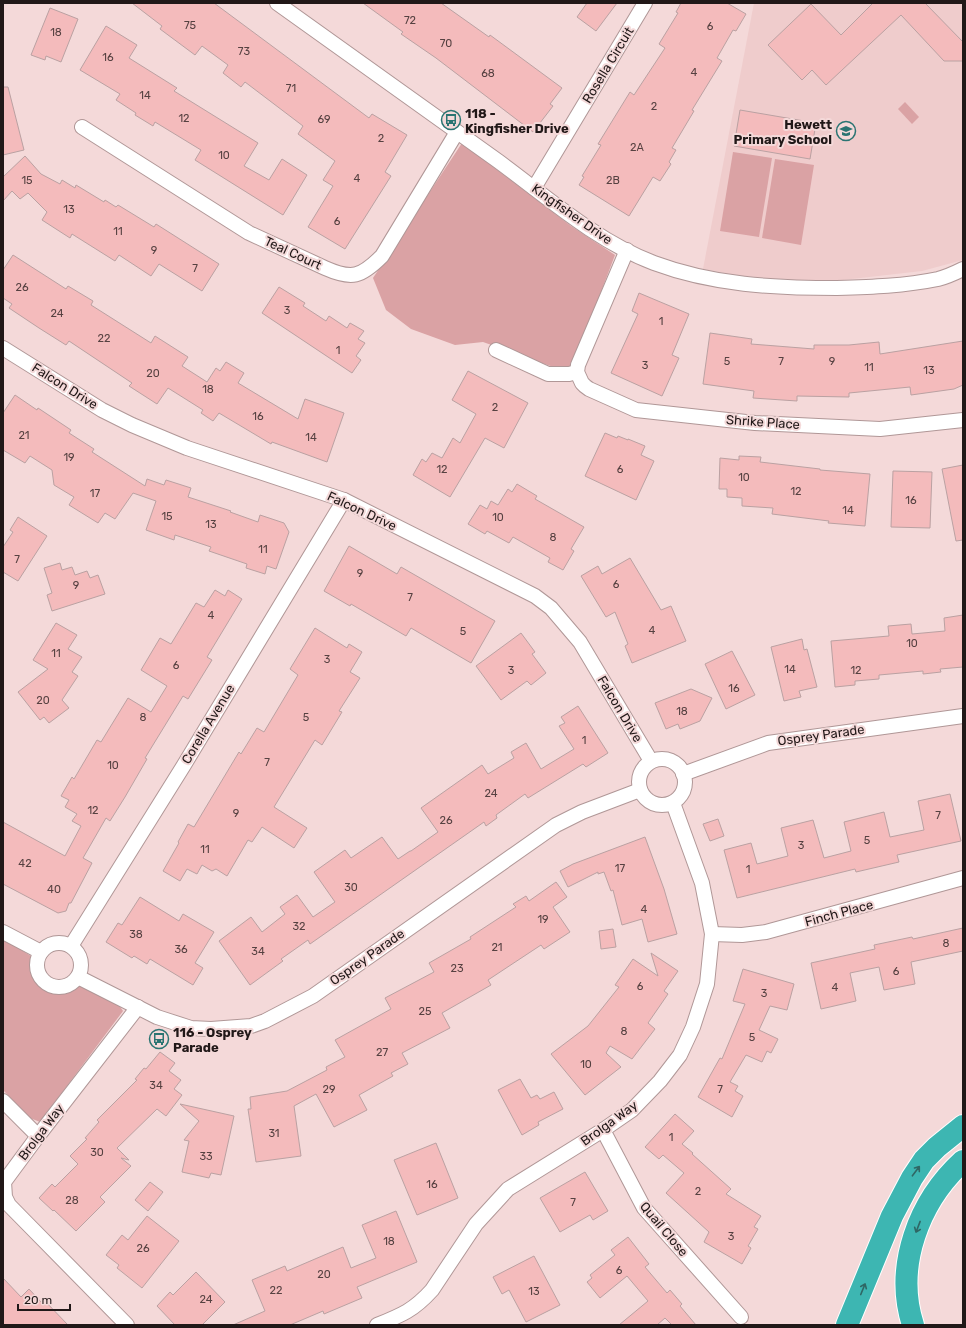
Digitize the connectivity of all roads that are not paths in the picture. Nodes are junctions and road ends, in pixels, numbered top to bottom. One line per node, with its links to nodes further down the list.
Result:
1 (277, 3): 4 (street, Kingfisher Drive)
2 (645, 3): 5 (street, Rosella Circuit)
3 (82, 127): 4 (street, Teal Court)
4 (457, 132): 5 (street, Kingfisher Drive)
5 (534, 188): 6 (street, Kingfisher Drive)
6 (627, 250): 7 (street, Kingfisher Drive); 10 (street)
7 (963, 270)
8 (3, 348): 12 (street, Falcon Drive)
9 (496, 350): 10 (street)
10 (577, 372): 11 (street, Shrike Place)
11 (963, 420)
12 (344, 500): 14 (street, Falcon Drive); 21 (street, Corella Avenue)
13 (963, 716): 15 (street, Osprey Parade)
14 (651, 761): 15 (street); 16 (street)
15 (683, 774): 17 (street)
16 (640, 790): 17 (street); 24 (street, Osprey Parade)
17 (673, 803): 20 (street, Brolga Way)
18 (963, 878): 20 (street, Finch Place)
19 (3, 932): 22 (street)
20 (712, 934): 27 (street, Brolga Way)
21 (70, 946): 22 (street); 23 (street)
22 (41, 952): 23 (street)
23 (78, 976): 24 (street, Osprey Parade)
24 (138, 1007): 28 (street, Brolga Way)
25 (3, 1101): 28 (street)
26 (963, 1126): 33 (highway, one-way to 26)
27 (603, 1130): 30 (street, Quail Close); 32 (street, Brolga Way)
28 (38, 1136): 31 (street, Brolga Way)
29 (963, 1160): 34 (highway, one-way to 34)
30 (741, 1317)
31 (127, 1325)
32 (377, 1325)
33 (848, 1325)
34 (913, 1325)

